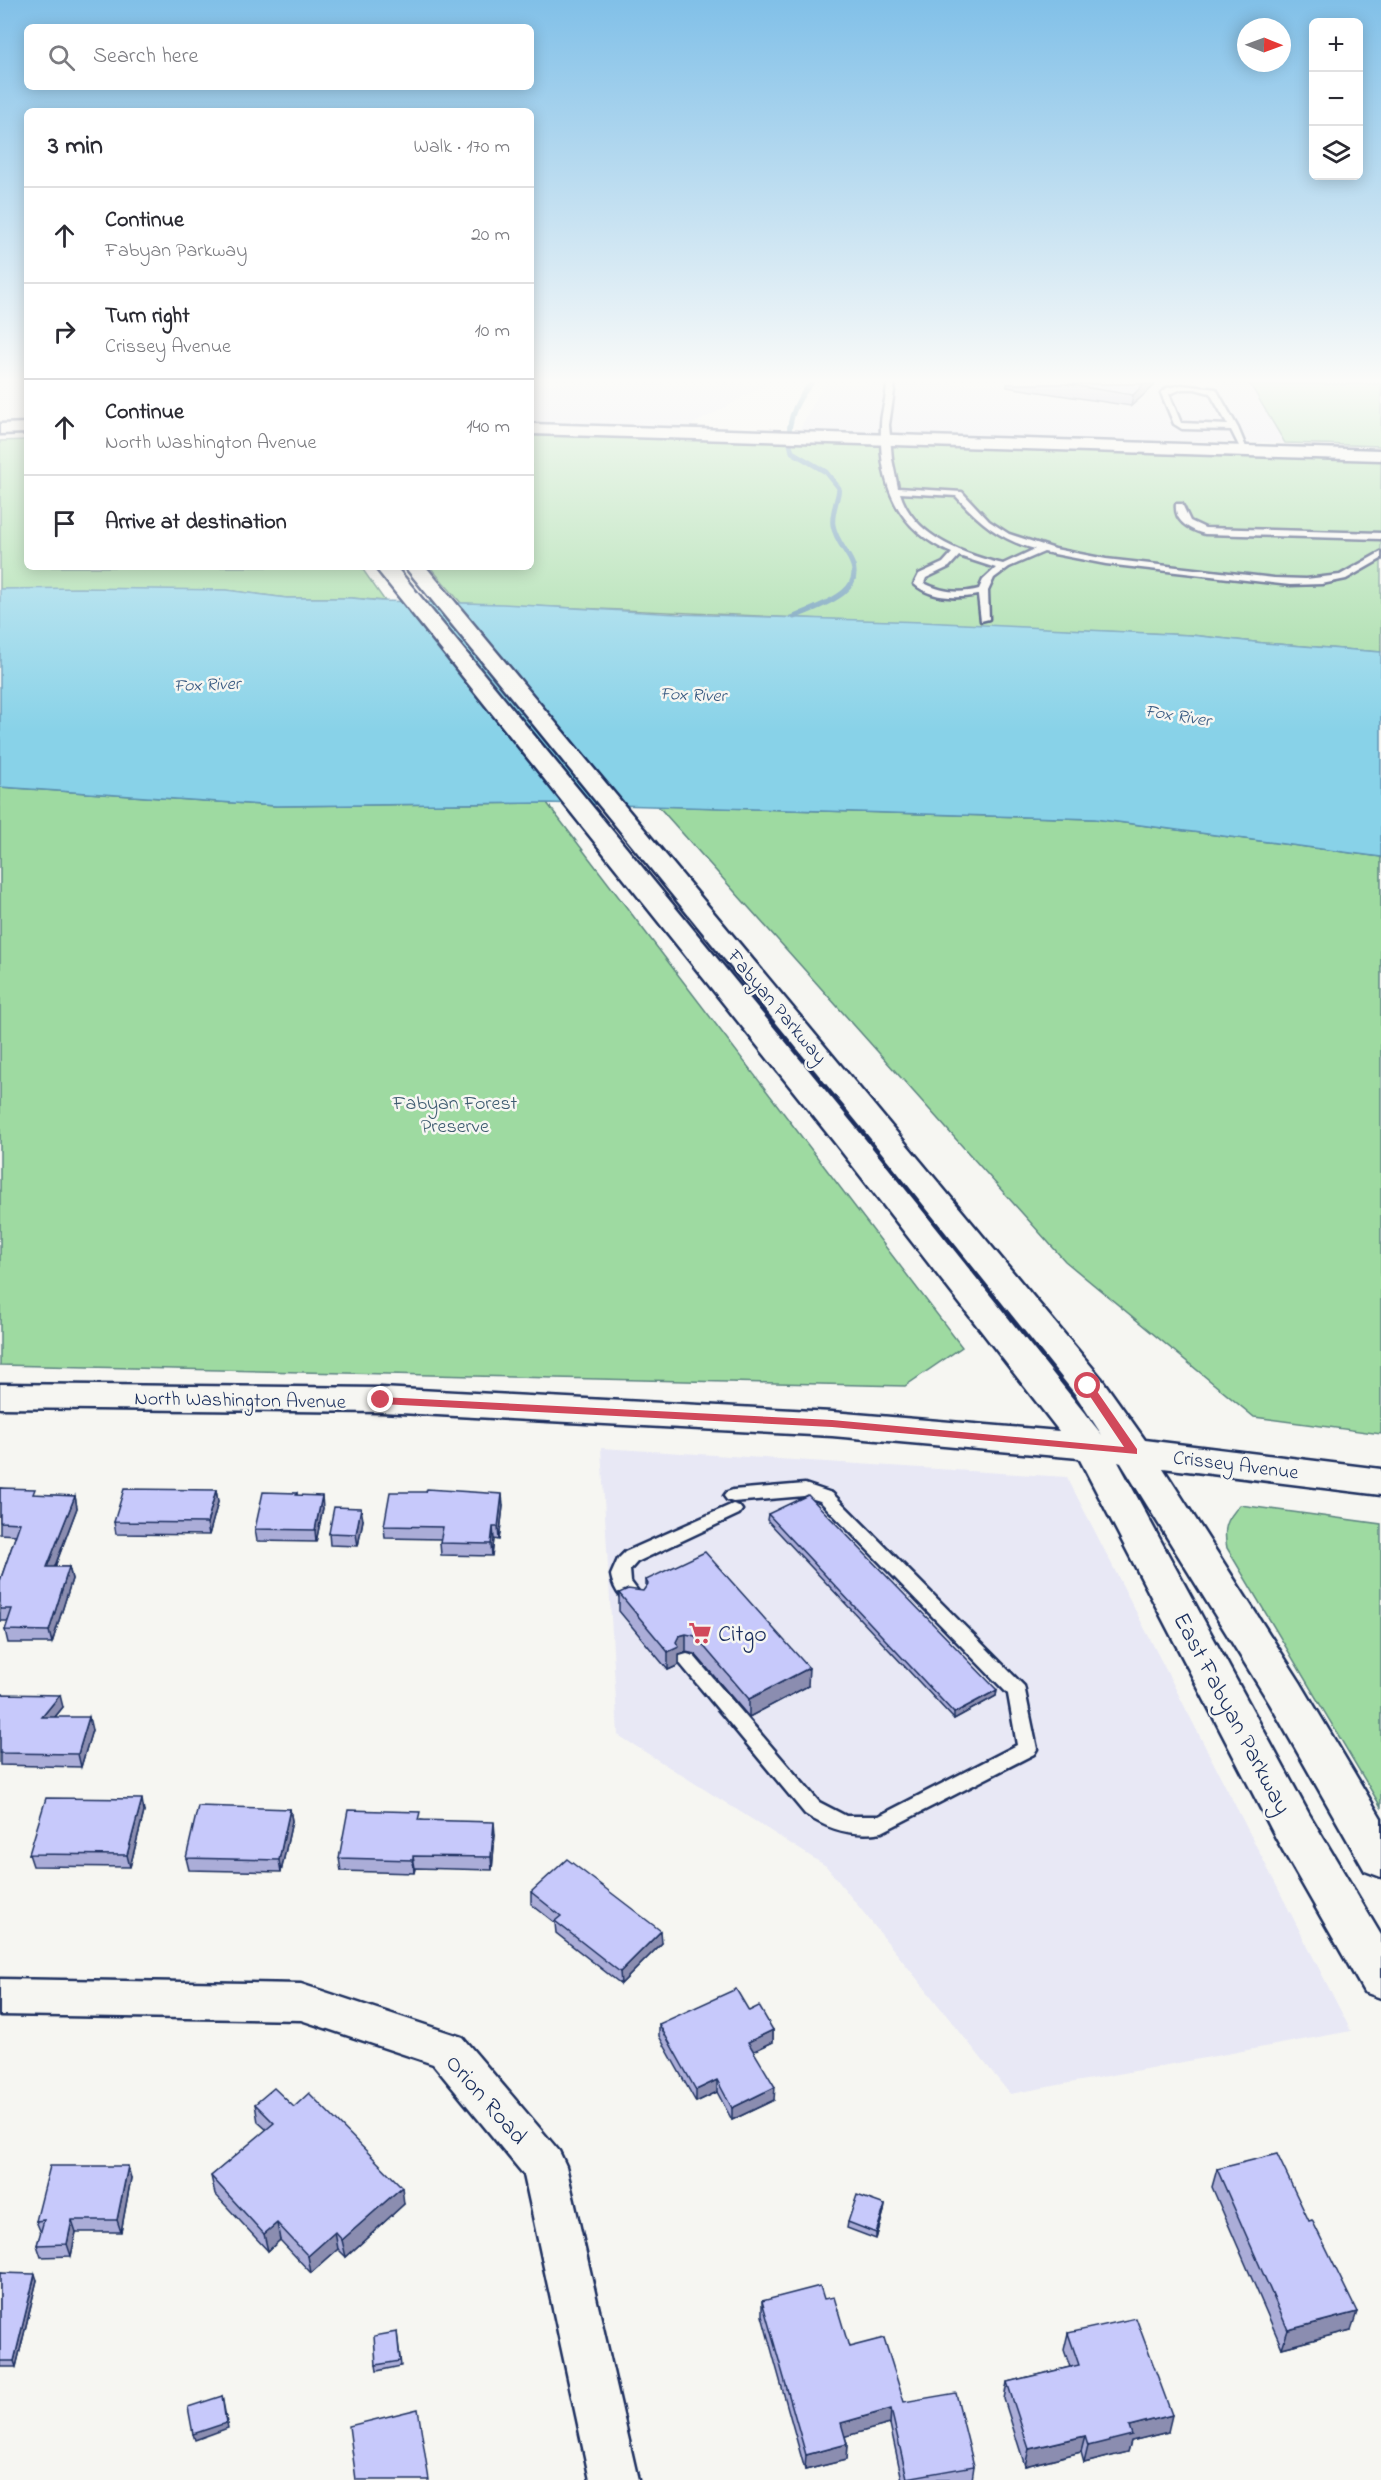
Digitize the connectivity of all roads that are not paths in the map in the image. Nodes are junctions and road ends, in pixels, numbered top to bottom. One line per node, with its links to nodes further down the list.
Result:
1 (898, 500): 6 (lane)
2 (964, 500): 5 (lane)
3 (1179, 506): 4 (lane)
4 (1381, 536)
5 (1044, 549): 7 (lane); 8 (lane)
6 (956, 553): 8 (lane); 11 (lane)
7 (1381, 555)
8 (1005, 567): 11 (lane)
9 (388, 570): 13 (main road, Fabyan Parkway)
10 (417, 570): 13 (main road, Fabyan Parkway)
11 (984, 590): 12 (lane)
12 (984, 619)
13 (862, 1131): 15 (main road, Fabyan Parkway); 16 (main road, Fabyan Parkway)
14 (0, 1396): 15 (main road, North Washington Avenue)
15 (1091, 1446): 16 (main road, Crissey Avenue); 21 (main road, East Fabyan Parkway)
16 (1133, 1451): 17 (main road, Crissey Avenue); 20 (main road)
17 (1381, 1482)
18 (637, 1602): 19 (lane)
19 (687, 1661)
20 (1381, 1858)
21 (1381, 1977)
22 (0, 1997): 23 (street, Orion Road)
23 (614, 2480)

